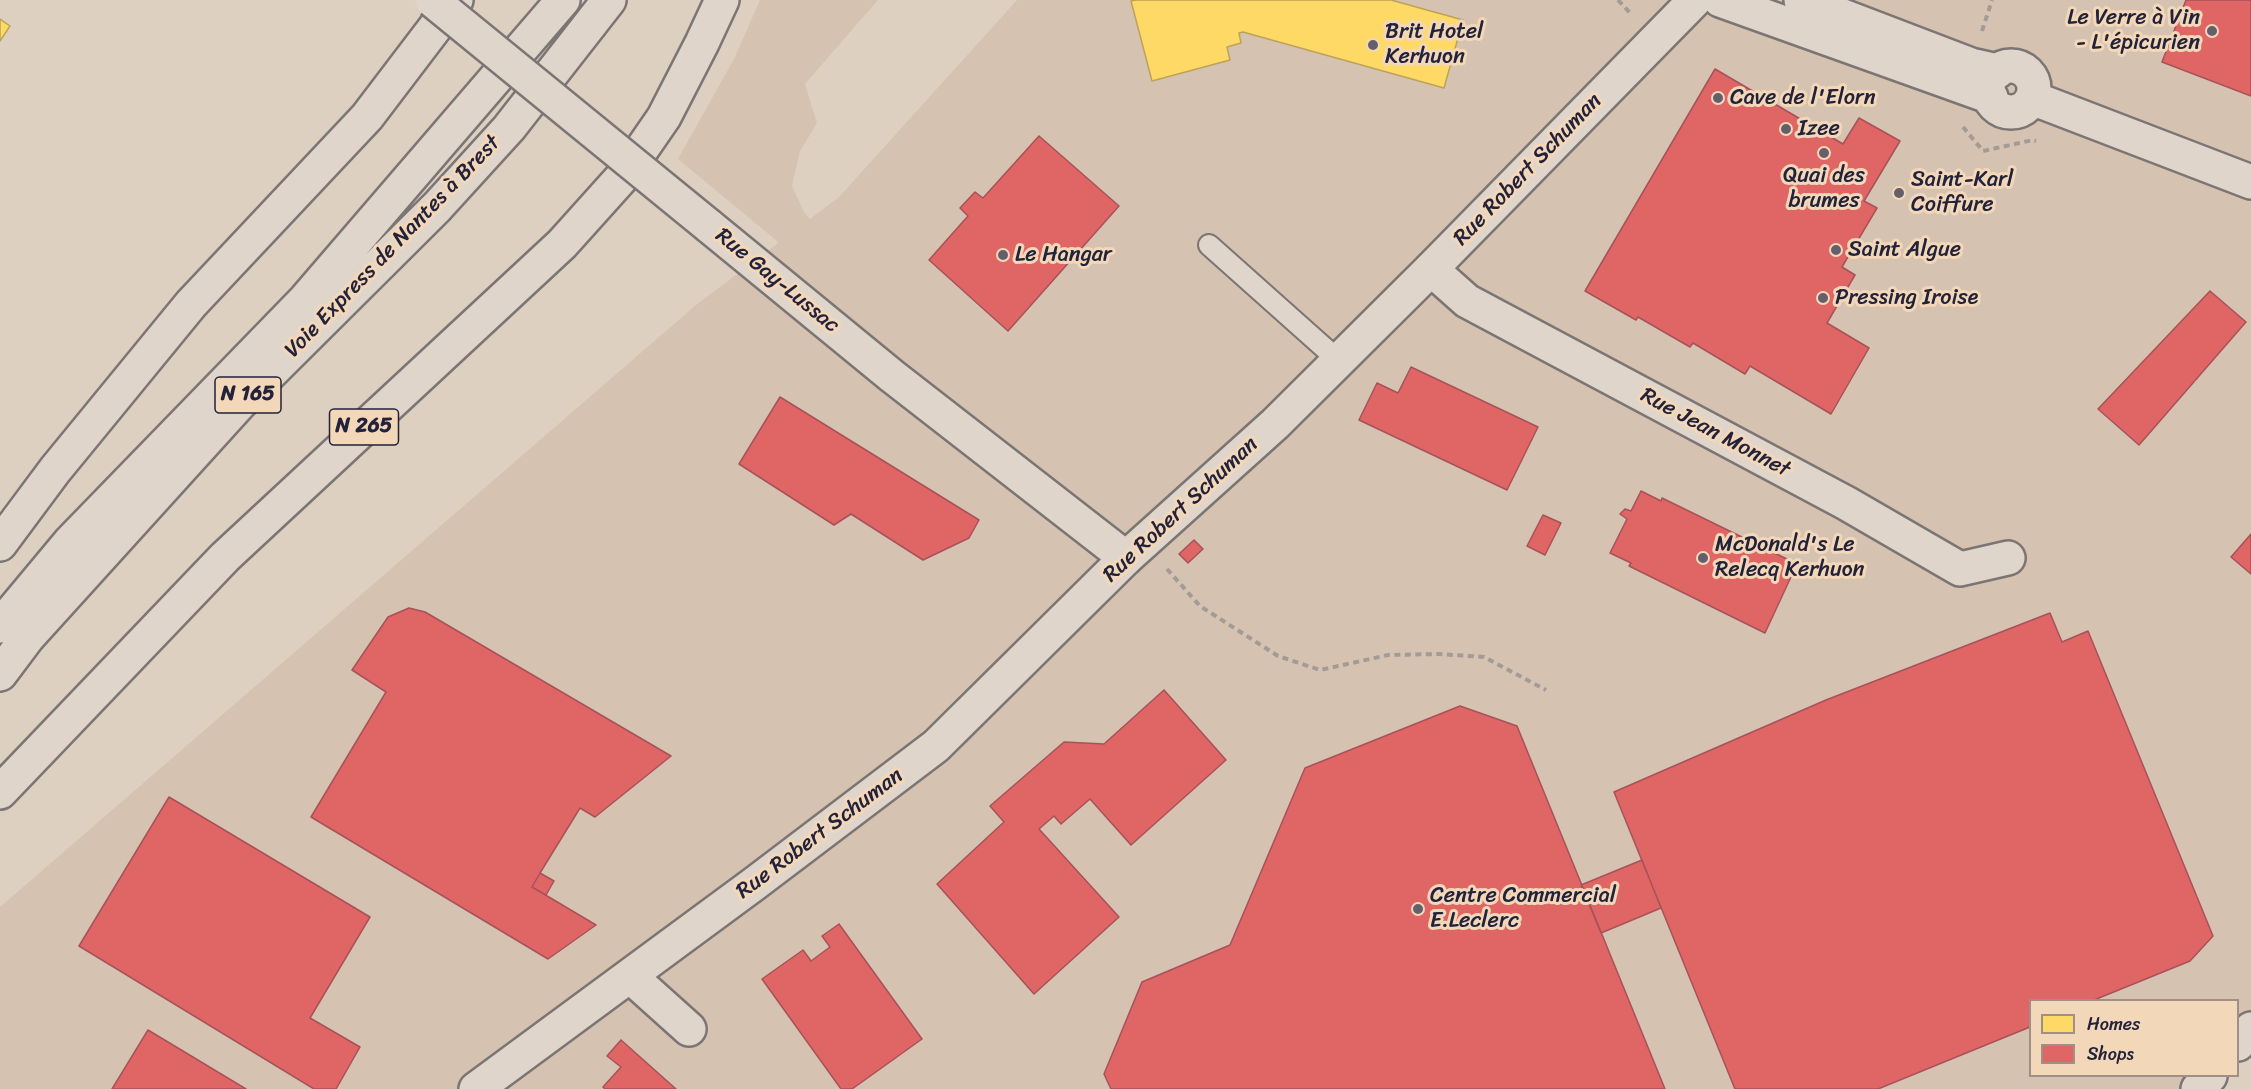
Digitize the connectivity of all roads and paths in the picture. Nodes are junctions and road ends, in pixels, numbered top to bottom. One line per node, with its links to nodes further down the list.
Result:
1 (432, 0): 15 (main road, Rue Gay-Lussac, bridge)
2 (456, 0): 14 (main road)
3 (563, 0): 17 (main road, Voie Express de Nantes à Brest / N 165)
4 (609, 0): 18 (main road, Voie Express de Nantes à Brest / N 165)
5 (722, 0): 20 (main road, N 265)
6 (1695, 0): 12 (main road, Rue Robert Schuman)
7 (1720, 0): 9 (main road)
8 (1801, 0): 9 (main road)
9 (1994, 84): 10 (main road)
10 (2251, 182)
11 (1209, 245): 13 (lane)
12 (1431, 269): 13 (main road, Rue Robert Schuman); 16 (main road, Rue Jean Monnet)
13 (1338, 360): 15 (main road, Rue Robert Schuman)
14 (0, 544)
15 (1134, 550): 19 (path); 21 (main road, Rue Robert Schuman)
16 (2008, 558)
17 (0, 626)
18 (0, 674)
19 (1546, 690)
20 (0, 792)
21 (630, 976): 22 (main road); 26 (main road, Rue Robert Schuman)
22 (689, 1029)
23 (2251, 1029): 24 (main road)
24 (2239, 1043)
25 (2209, 1077): 27 (main road)
26 (493, 1085)
27 (2198, 1089)

